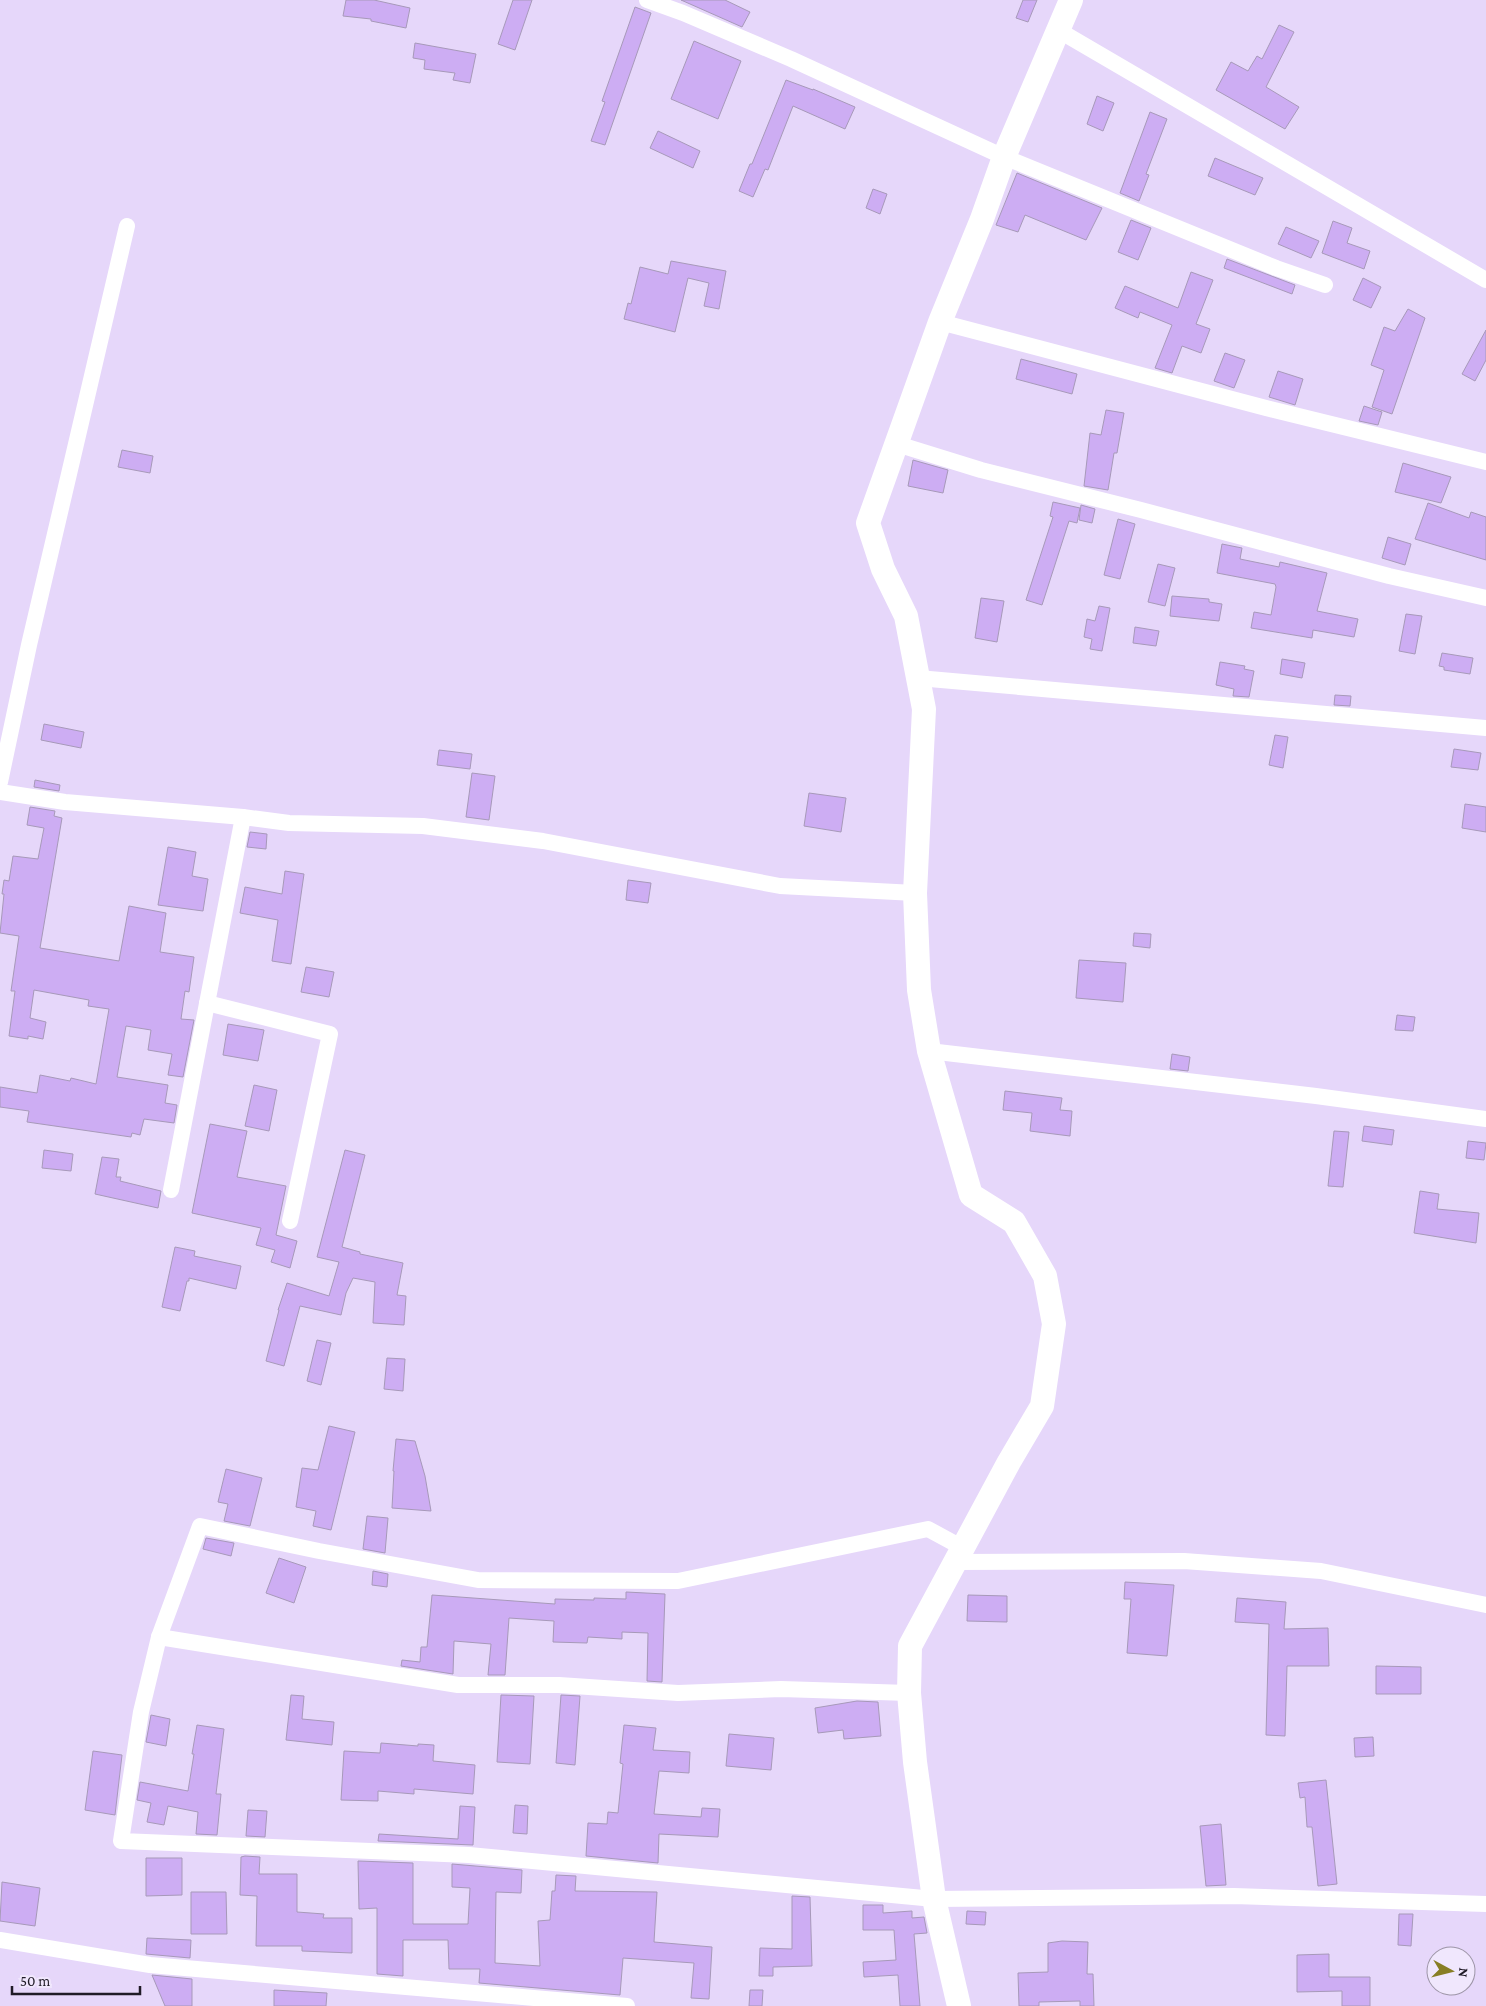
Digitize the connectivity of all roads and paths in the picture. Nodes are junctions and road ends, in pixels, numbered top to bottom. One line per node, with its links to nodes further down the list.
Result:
1 (647, 0): 4 (street)
2 (1071, 0): 3 (street)
3 (1058, 30): 4 (street); 6 (street)
4 (1004, 157): 7 (street); 8 (street)
5 (127, 226): 14 (street)
6 (1486, 280)
7 (1325, 285)
8 (940, 322): 9 (street); 10 (street)
9 (897, 444): 11 (street); 12 (street)
10 (1486, 462)
11 (1486, 598)
12 (918, 678): 13 (street); 17 (street)
13 (1486, 728)
14 (0, 782)
15 (0, 792): 16 (street)
16 (243, 817): 17 (street); 18 (street)
17 (915, 894): 19 (street)
18 (207, 1004): 21 (street); 22 (street)
19 (929, 1050): 20 (street); 23 (street)
20 (1486, 1119)
21 (171, 1190)
22 (290, 1221)
23 (959, 1555): 24 (street); 25 (street); 26 (street)
24 (1486, 1605)
25 (160, 1637): 26 (street); 27 (street)
26 (909, 1694): 27 (street)
27 (934, 1899): 28 (street); 31 (street)
28 (1486, 1904)
29 (0, 1940): 30 (street)
30 (627, 2006)
31 (959, 2006)

